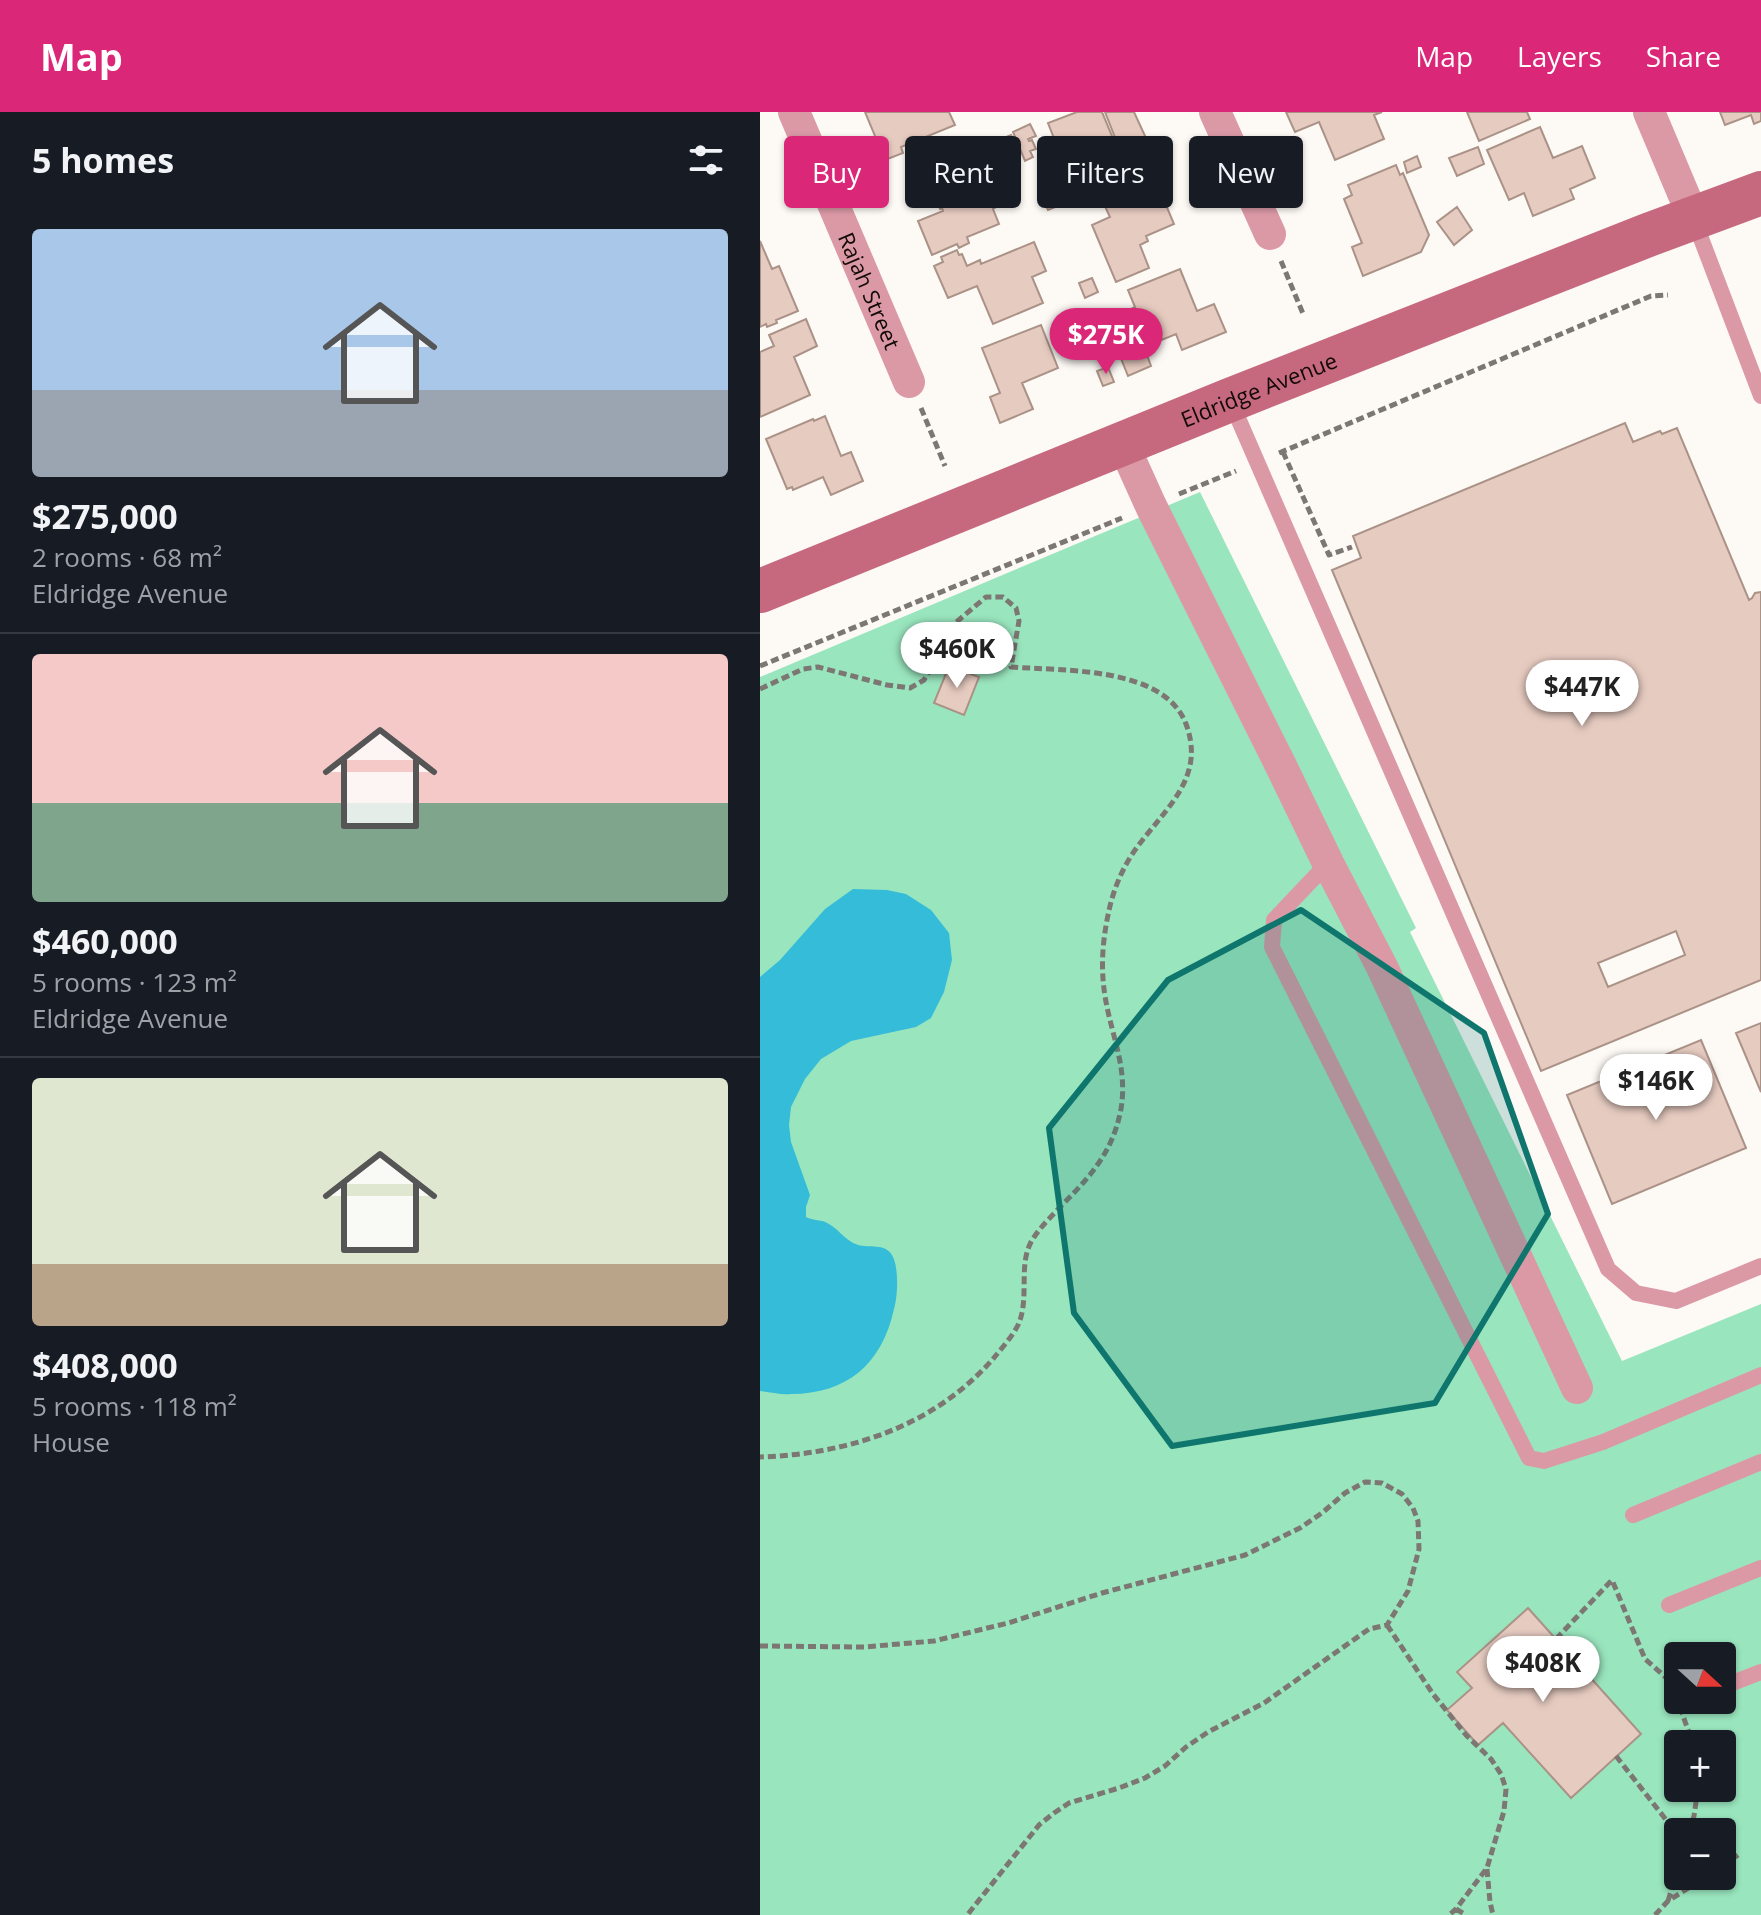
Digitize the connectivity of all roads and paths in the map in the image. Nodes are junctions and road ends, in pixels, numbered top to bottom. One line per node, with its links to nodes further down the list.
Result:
1 (794, 112): 9 (street, Rajah Street)
2 (1215, 112): 6 (street)
3 (1649, 112): 5 (street)
4 (1761, 193): 5 (street, Eldridge Avenue)
5 (1694, 219): 10 (lane); 11 (street, Eldridge Avenue)
6 (1270, 234): 8 (path)
7 (1668, 295): 13 (path)
8 (1304, 316)
9 (909, 382): 15 (path)
10 (1761, 396)
11 (1230, 400): 12 (street, Eldridge Avenue); 14 (lane)
12 (1123, 444): 19 (street, Eldridge Avenue); 22 (street)
13 (1283, 452): 14 (path); 18 (path)
14 (1257, 463): 16 (path); 23 (lane)
15 (945, 466)
16 (1175, 496)
17 (1132, 513): 20 (path)
18 (1352, 547)
19 (760, 591)
20 (760, 666)
21 (760, 689): 26 (path)
22 (1328, 863): 24 (lane); 25 (street)
23 (1761, 1266)
24 (1761, 1375)
25 (1577, 1388)
26 (760, 1457)
27 (1761, 1462): 28 (lane)
28 (1633, 1515)
29 (1761, 1568): 30 (lane)
30 (1669, 1605)
31 (1387, 1625): 33 (path); 39 (path); 44 (path)
32 (1556, 1639): 36 (path)
33 (760, 1646)
34 (1761, 1672): 35 (lane)
35 (1736, 1682)
36 (1688, 1730)
37 (1616, 1756): 38 (path)
38 (1665, 1818)
39 (1487, 1868): 43 (path); 47 (path)
40 (1671, 1890): 42 (path)
41 (1685, 1890): 42 (path)
42 (1668, 1901): 48 (path)
43 (1456, 1909): 45 (path); 46 (path)
44 (968, 1914)
45 (1449, 1915)
46 (1466, 1915)
47 (1493, 1915)
48 (1655, 1915)

